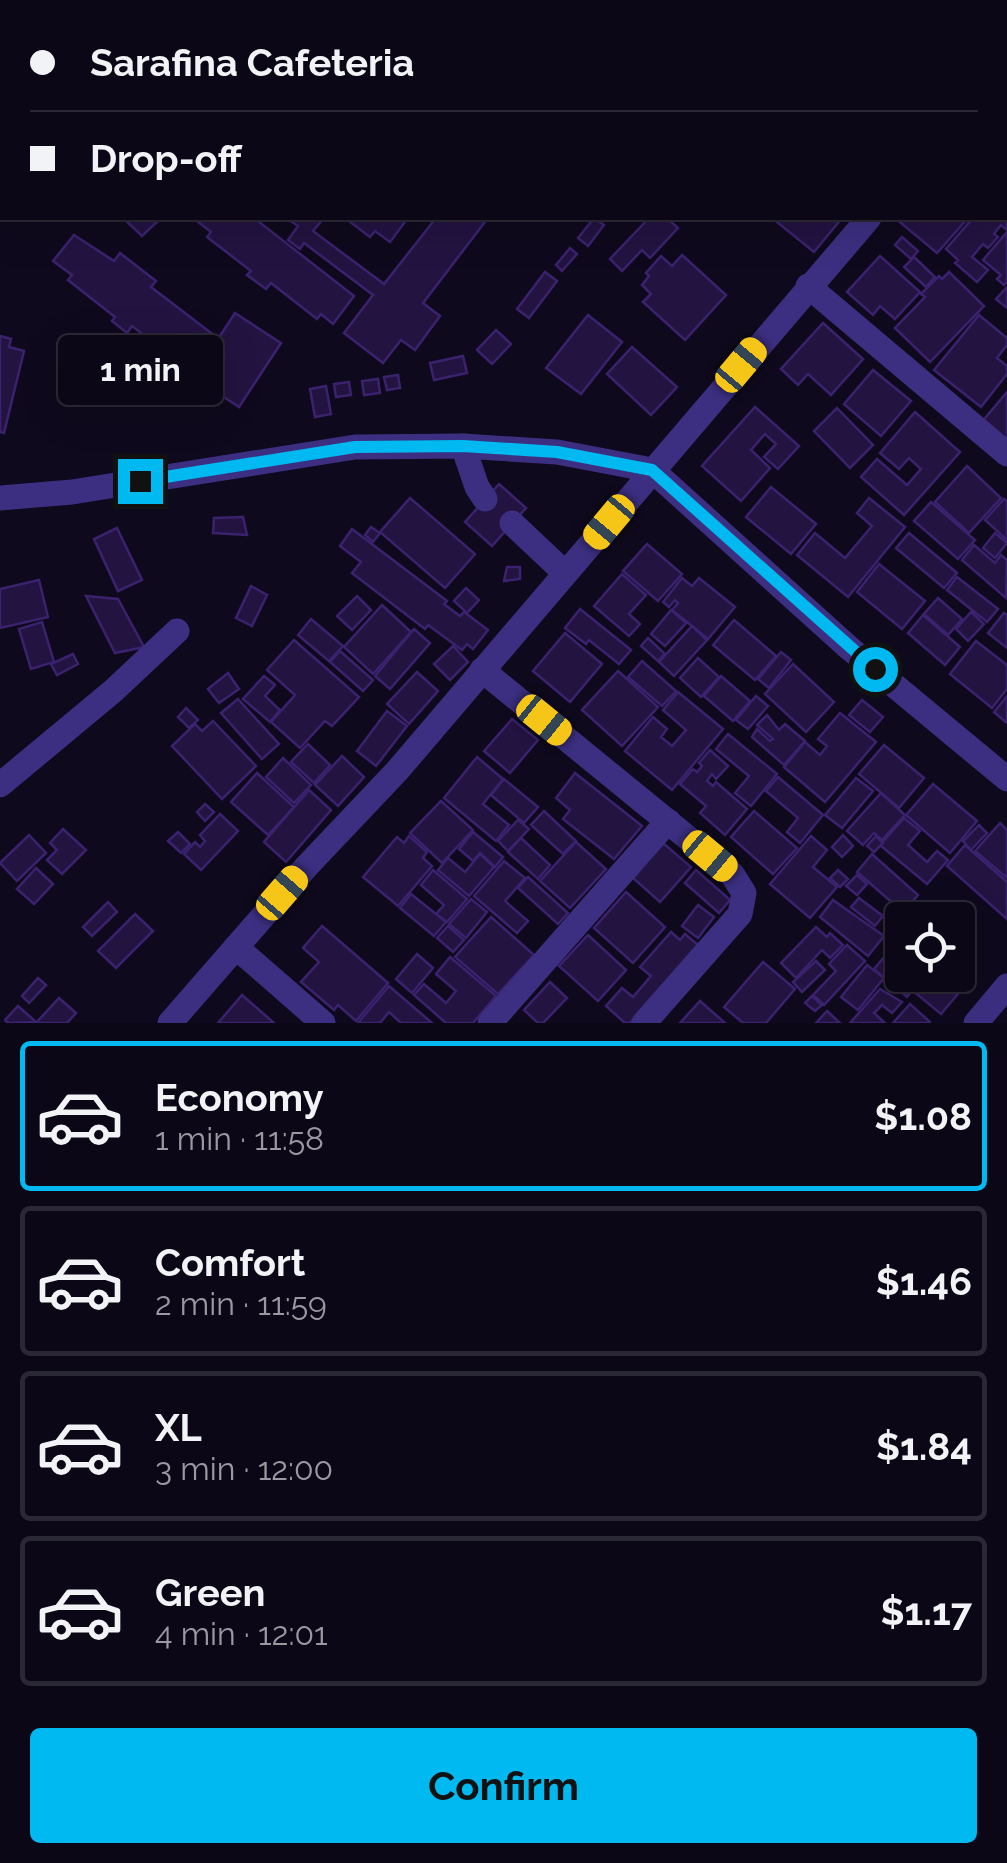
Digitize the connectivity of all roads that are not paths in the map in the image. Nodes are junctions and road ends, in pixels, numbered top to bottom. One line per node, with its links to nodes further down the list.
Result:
1 (868, 220): 2 (street)
2 (808, 286): 4 (street); 5 (street)
3 (463, 446): 5 (street); 6 (street); 7 (street)
4 (1007, 454)
5 (652, 470): 9 (street); 12 (street)
6 (0, 498)
7 (485, 499)
8 (512, 523): 9 (street)
9 (565, 573): 11 (street)
10 (177, 632): 13 (street)
11 (482, 670): 14 (street); 15 (street)
12 (1007, 779)
13 (0, 785)
14 (668, 821): 19 (street); 20 (street)
15 (236, 946): 17 (street); 18 (street)
16 (1007, 986): 21 (street)
17 (170, 1023)
18 (322, 1023)
19 (490, 1023)
20 (644, 1023)
21 (976, 1023)

